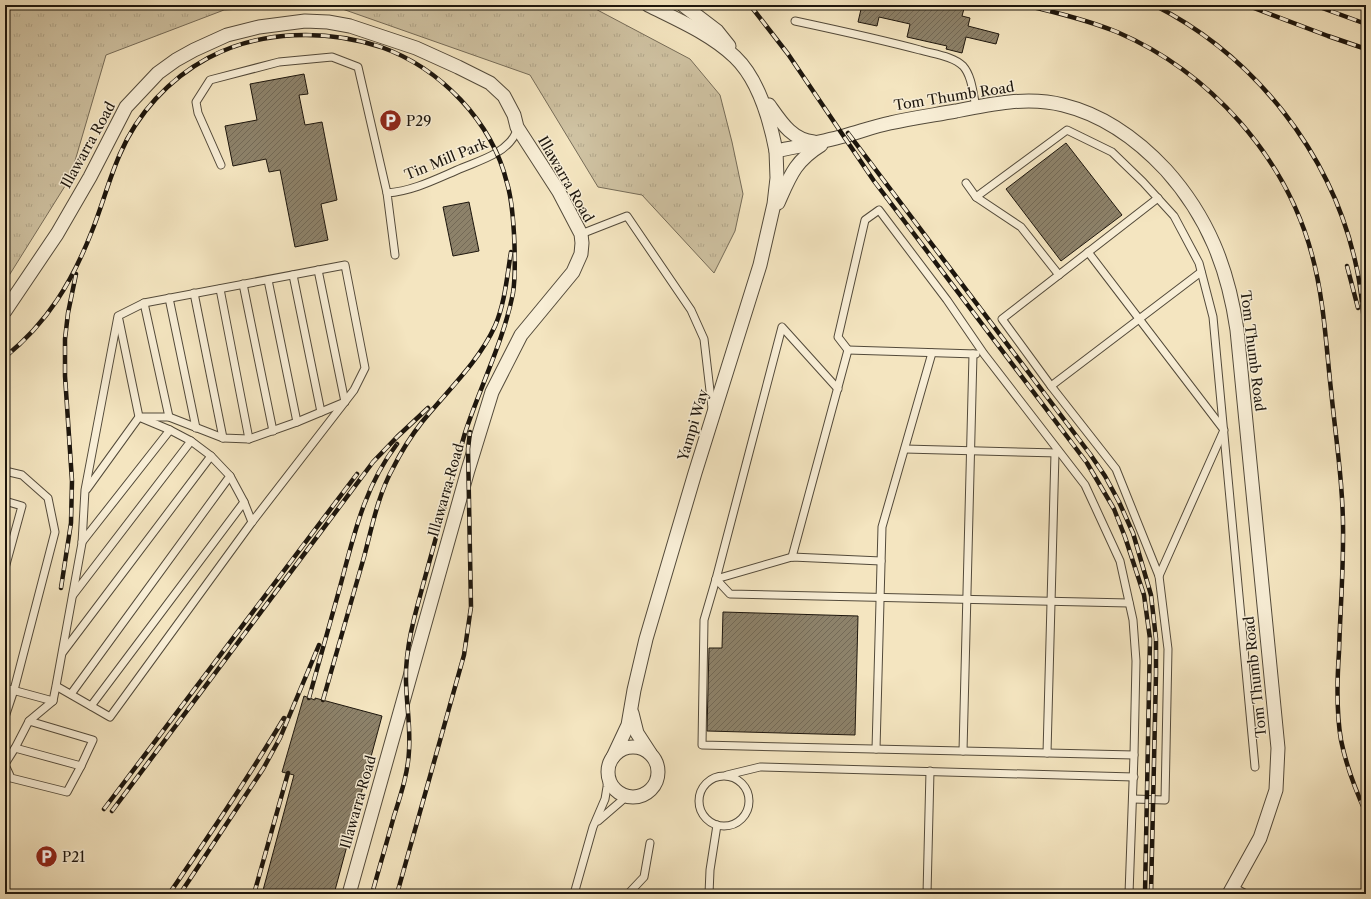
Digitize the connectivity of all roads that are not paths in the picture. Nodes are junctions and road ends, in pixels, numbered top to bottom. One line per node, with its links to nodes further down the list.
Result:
1 (648, 5): 4 (street)
2 (683, 5): 4 (street)
3 (795, 21): 6 (lane)
4 (735, 56): 5 (street)
5 (755, 86): 8 (street); 9 (street)
6 (976, 107): 8 (street, Tom Thumb Road); 101 (street, Tom Thumb Road)
7 (517, 127): 12 (lane, Tin Mill Park); 16 (street, Illawarra Road); 29 (street, Illawarra Road)
8 (824, 141): 9 (street, Tom Thumb Road); 15 (street)
9 (776, 151): 15 (street, Yampi Way)
10 (221, 165): 12 (lane)
11 (966, 183): 13 (lane)
12 (387, 193): 18 (lane)
13 (976, 197): 14 (lane); 22 (lane)
14 (1158, 198): 17 (lane); 20 (lane)
15 (771, 218): 40 (street, Yampi Way)
16 (581, 234): 40 (lane); 102 (street, Illawarra Road)
17 (1088, 252): 22 (lane); 31 (lane)
18 (395, 255)
19 (318, 270): 21 (lane); 38 (lane); 38 (lane)
20 (1201, 272): 31 (lane); 46 (lane)
21 (293, 275): 23 (lane); 39 (lane)
22 (1059, 275): 36 (lane)
23 (268, 280): 24 (lane); 43 (lane)
24 (243, 284): 25 (lane); 47 (lane)
25 (220, 289): 26 (lane); 49 (lane)
26 (194, 293): 27 (lane); 48 (lane)
27 (169, 298): 28 (lane); 44 (lane)
28 (144, 303): 30 (lane); 42 (lane)
29 (5, 312)
30 (118, 316): 41 (lane); 57 (lane)
31 (1139, 319): 36 (lane); 46 (lane)
32 (848, 350): 33 (lane); 35 (lane); 37 (lane)
33 (932, 353): 34 (lane); 51 (lane)
34 (973, 354): 35 (lane); 52 (lane)
35 (984, 354): 53 (lane)
36 (1051, 386): 65 (lane)
37 (838, 389): 62 (lane); 66 (lane)
38 (345, 402): 39 (lane); 60 (lane)
39 (321, 412): 43 (lane)
40 (713, 414): 79 (street, Yampi Way)
41 (139, 417): 42 (lane); 45 (lane); 57 (lane)
42 (169, 417): 44 (lane)
43 (297, 422): 47 (lane)
44 (196, 428): 48 (lane)
45 (170, 430): 50 (lane); 61 (lane)
46 (1224, 430): 65 (lane); 91 (lane)
47 (273, 431): 49 (lane)
48 (223, 438): 49 (lane)
49 (249, 439)
50 (191, 441): 54 (lane); 67 (lane)
51 (904, 448): 52 (lane); 63 (lane)
52 (970, 451): 53 (lane); 69 (lane)
53 (1058, 453): 70 (lane); 71 (lane)
54 (211, 456): 56 (lane); 72 (lane)
55 (5, 471): 75 (lane)
56 (230, 476): 59 (lane); 76 (lane)
57 (85, 490): 61 (lane)
58 (5, 501): 64 (lane)
59 (244, 502): 60 (lane); 78 (lane)
60 (252, 522): 78 (lane)
61 (82, 543): 67 (lane)
62 (792, 557): 63 (lane); 66 (lane)
63 (882, 561): 68 (lane)
64 (5, 568)
65 (1159, 576): 97 (lane)
66 (716, 579): 68 (lane); 83 (lane)
67 (72, 597): 72 (lane)
68 (880, 597): 69 (lane); 83 (lane)
69 (966, 599): 70 (lane); 84 (lane)
70 (1051, 601): 71 (lane); 85 (lane)
71 (1129, 603): 86 (lane)
72 (62, 653): 73 (lane)
73 (56, 686): 76 (lane); 77 (lane)
74 (5, 688): 75 (lane)
75 (14, 690): 77 (lane); 80 (lane)
76 (71, 694): 78 (lane)
77 (53, 701): 81 (lane)
78 (91, 706)
79 (632, 707): 87 (street, Yampi Way); 88 (street, Yampi Way)
80 (5, 717)
81 (29, 721): 82 (lane); 90 (lane)
82 (15, 748): 89 (lane); 90 (lane)
83 (876, 749): 84 (lane)
84 (963, 751): 85 (lane)
85 (1047, 753): 86 (lane)
86 (1134, 755): 95 (lane)
87 (613, 757): 88 (street); 93 (street, Yampi Way)
88 (653, 757): 96 (street, Yampi Way)
89 (5, 764): 90 (lane)
90 (81, 766)
91 (1255, 767)
92 (930, 771): 94 (lane); 95 (lane); 106 (lane)
93 (608, 772): 96 (street); 99 (lane, Yampi Way)
94 (727, 775): 98 (lane); 98 (lane)
95 (1134, 777): 97 (lane)
96 (627, 796): 99 (lane, Yampi Way)
97 (1133, 799): 107 (lane)
98 (717, 825): 105 (lane)
99 (593, 827): 103 (lane, Yampi Way)
100 (650, 843): 104 (lane)
101 (1231, 890): 108 (lane)
102 (349, 894)
103 (574, 894)
104 (628, 894)
105 (709, 894)
106 (927, 894)
107 (1129, 894)
108 (1246, 894)

